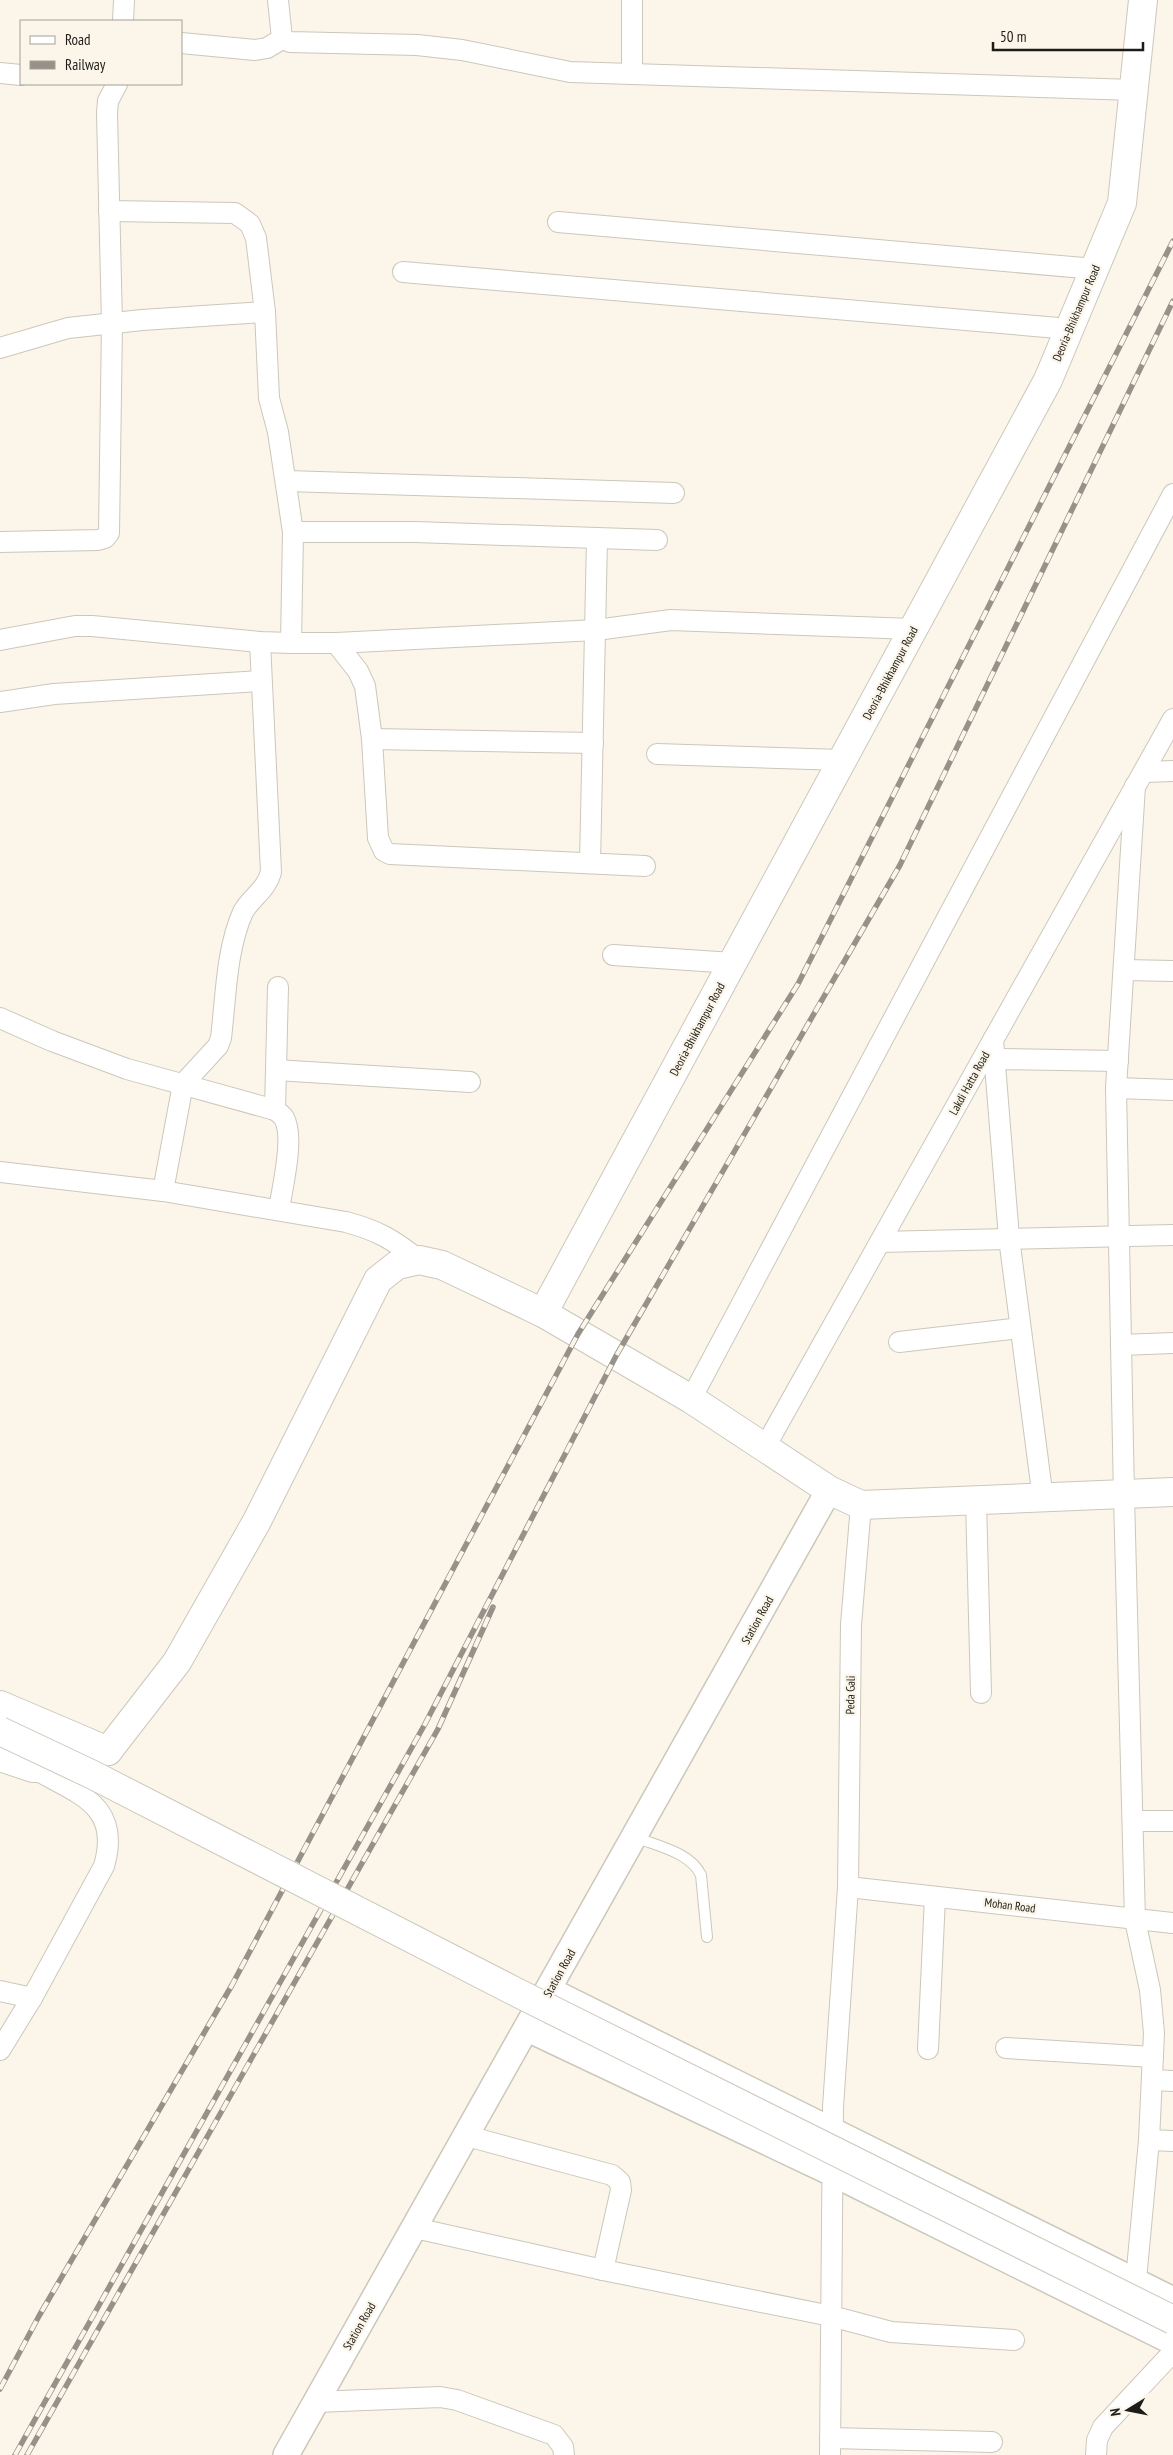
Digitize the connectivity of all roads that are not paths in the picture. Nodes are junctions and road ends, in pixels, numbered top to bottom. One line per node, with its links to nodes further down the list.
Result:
1 (124, 0): 5 (street)
2 (278, 0): 6 (street)
3 (632, 0): 9 (street)
4 (1143, 0): 12 (main road, Deoria-Bhikhampur Road)
5 (124, 20)
6 (282, 40): 7 (street); 9 (street)
7 (182, 43)
8 (0, 74): 10 (street)
9 (632, 74): 12 (street)
10 (20, 75)
11 (116, 85): 13 (street)
12 (1134, 90): 15 (main road, Deoria-Bhikhampur Road)
13 (109, 211): 17 (street); 18 (street)
14 (558, 222): 15 (street)
15 (1095, 268): 19 (main road, Deoria-Bhikhampur Road)
16 (403, 272): 19 (street)
17 (265, 312): 18 (street); 21 (street)
18 (112, 324): 20 (street); 27 (street)
19 (1070, 329): 28 (main road, Deoria-Bhikhampur Road)
20 (0, 348)
21 (287, 481): 22 (street); 24 (street)
22 (674, 492)
23 (1173, 494): 72 (street)
24 (294, 532): 25 (street); 32 (street)
25 (597, 538): 26 (street); 29 (street)
26 (657, 540)
27 (0, 542)
28 (913, 629): 29 (street); 40 (main road, Deoria-Bhikhampur Road)
29 (596, 630): 33 (street); 38 (street)
30 (0, 640): 31 (street)
31 (260, 642): 32 (street); 34 (street)
32 (291, 643): 33 (street)
33 (336, 643): 37 (street)
34 (261, 681): 35 (street); 55 (street)
35 (0, 702)
36 (1173, 719): 42 (street, Lakdi Hatta Road)
37 (372, 739): 38 (street); 43 (street)
38 (593, 743): 43 (street)
39 (657, 754): 40 (street)
40 (842, 760): 46 (main road, Deoria-Bhikhampur Road)
41 (1173, 771): 42 (street)
42 (1140, 779): 47 (street); 51 (street, Lakdi Hatta Road)
43 (590, 863): 44 (street)
44 (645, 866)
45 (613, 955): 46 (street)
46 (733, 963): 67 (main road, Deoria-Bhikhampur Road)
47 (1124, 970): 48 (street); 52 (street)
48 (1173, 970)
49 (278, 987): 53 (street)
50 (0, 1018): 55 (street)
51 (994, 1049): 52 (street); 64 (street); 65 (street, Lakdi Hatta Road)
52 (1118, 1061): 56 (street)
53 (276, 1070): 54 (street); 58 (street)
54 (470, 1082)
55 (183, 1084): 58 (street); 60 (street)
56 (1116, 1088): 57 (street); 63 (street)
57 (1173, 1090)
58 (275, 1110): 61 (street)
59 (0, 1172): 60 (street)
60 (163, 1191): 61 (street)
61 (279, 1210): 66 (street)
62 (1173, 1235): 63 (street)
63 (1119, 1236): 64 (street); 71 (street)
64 (1009, 1238): 65 (street); 68 (street)
65 (880, 1242): 73 (street, Lakdi Hatta Road)
66 (419, 1260): 67 (main road); 83 (main road)
67 (543, 1314): 72 (main road)
68 (1020, 1328): 69 (street); 77 (street)
69 (899, 1342)
70 (1173, 1343): 71 (street)
71 (1121, 1345): 76 (street)
72 (691, 1399): 73 (main road)
73 (765, 1447): 74 (main road)
74 (829, 1490): 79 (main road); 88 (street, Station Road)
75 (1173, 1492): 76 (main road)
76 (1124, 1496): 77 (main road); 87 (street)
77 (1043, 1499): 78 (main road)
78 (976, 1501): 79 (main road); 80 (street)
79 (861, 1505): 89 (street, Peda Gali)
80 (981, 1693)
81 (0, 1705): 83 (main road)
82 (0, 1731): 114 (main road, bridge)
83 (108, 1751): 85 (main road)
84 (0, 1757): 85 (main road)
85 (33, 1768): 96 (street)
86 (1173, 1820): 87 (street)
87 (1133, 1821): 91 (street)
88 (635, 1837): 93 (lane); 94 (street, Station Road)
89 (848, 1887): 90 (street, Mohan Road); 104 (street, Peda Gali)
90 (935, 1897): 91 (street, Mohan Road); 99 (street)
91 (1135, 1920): 92 (street, Mohan Road); 101 (street)
92 (1173, 1923)
93 (707, 1937)
94 (550, 1990): 97 (street, Station Road); 104 (street)
95 (0, 1991): 96 (street)
96 (32, 1998): 100 (street)
97 (528, 2029): 105 (street, Station Road); 108 (street)
98 (1006, 2048): 101 (street)
99 (928, 2049)
100 (0, 2050)
101 (1153, 2057): 102 (street)
102 (1152, 2080): 103 (street); 106 (street)
103 (1173, 2082)
104 (832, 2129): 108 (street, Peda Gali); 111 (street)
105 (467, 2136): 109 (street, Station Road); 110 (street)
106 (1148, 2140): 107 (street); 111 (street)
107 (1173, 2141)
108 (832, 2173): 113 (street, Peda Gali); 116 (street)
109 (415, 2228): 110 (street); 118 (street, Station Road)
110 (602, 2270): 113 (street)
111 (1136, 2280): 112 (street)
112 (1173, 2300)
113 (831, 2316): 115 (street); 120 (street, Peda Gali)
114 (1173, 2320)
115 (1014, 2340)
116 (1173, 2342)
117 (1173, 2352): 123 (street)
118 (316, 2402): 121 (street, Station Road); 122 (street)
119 (992, 2442): 120 (street)
120 (830, 2446)
121 (286, 2455)
122 (564, 2455)
123 (1096, 2455)

